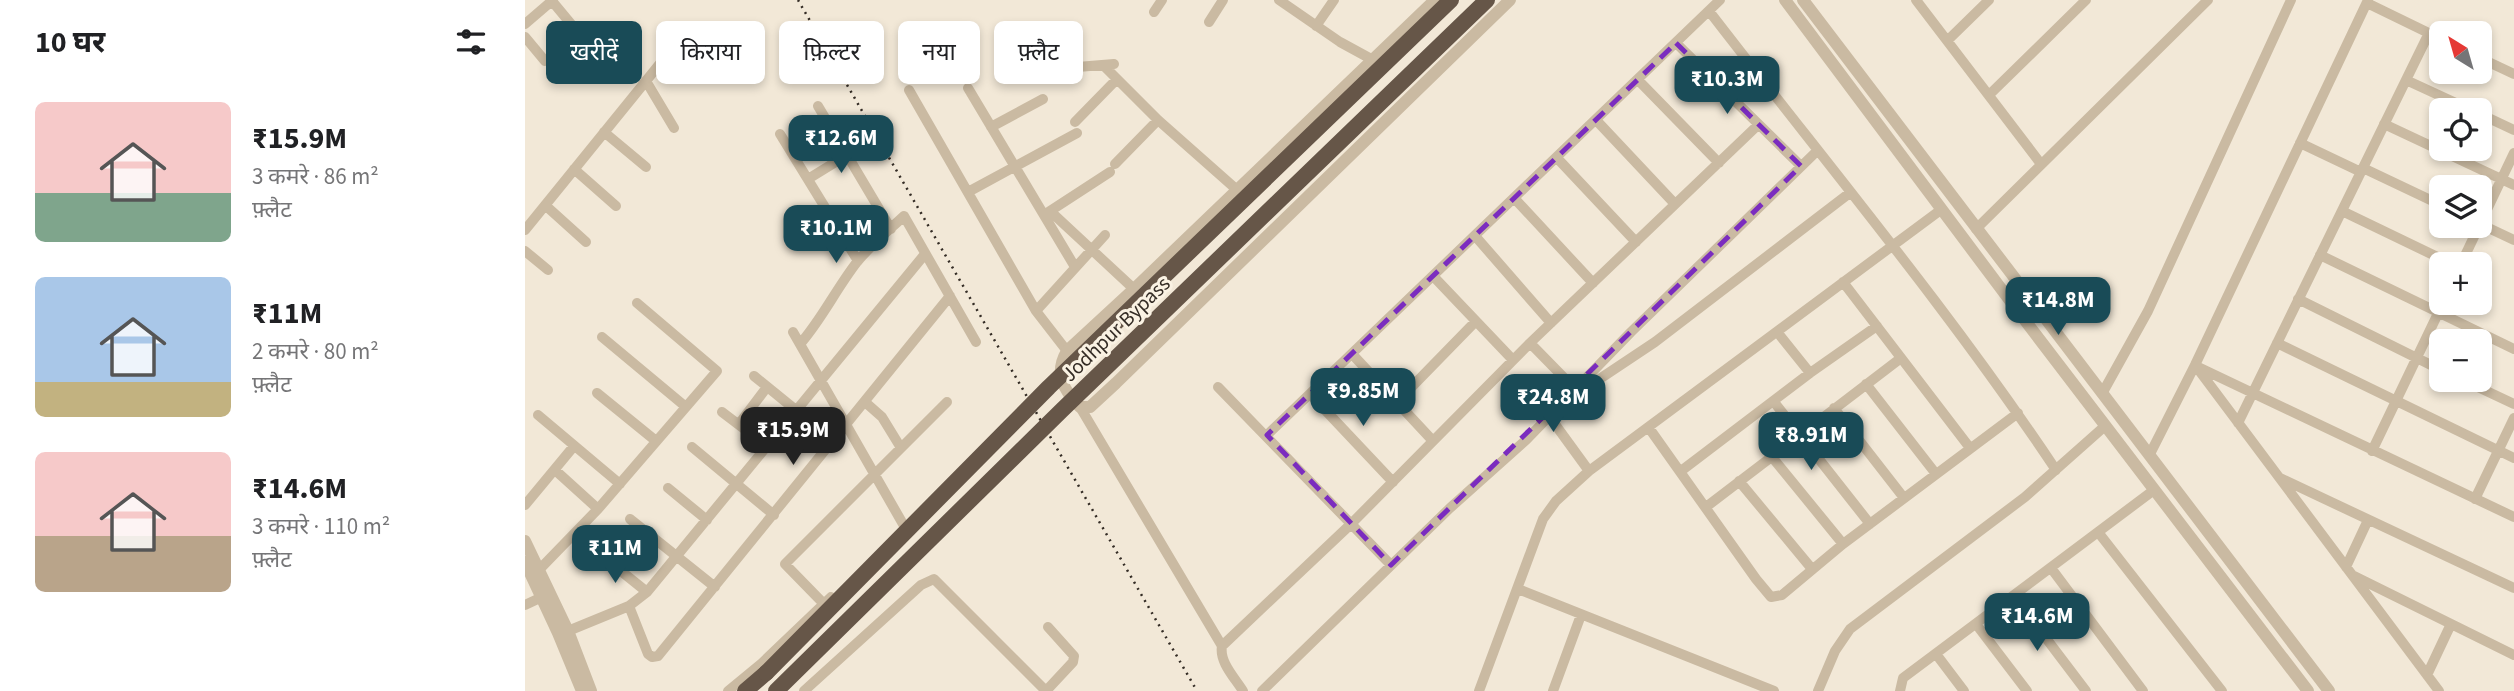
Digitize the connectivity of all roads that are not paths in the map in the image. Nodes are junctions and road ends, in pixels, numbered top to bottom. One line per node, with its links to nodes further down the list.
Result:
1 (553, 0): 21 (street); 23 (street)
2 (1162, 0): 20 (street)
3 (1223, 0): 22 (street)
4 (1279, 0): 24 (street)
5 (1334, 0): 24 (street)
6 (1436, 0): 29 (street)
7 (1451, 0): 236 (highway, bridge)
8 (1487, 0): 237 (highway, Jodhpur Bypass, bridge)
9 (1510, 0): 150 (street)
10 (1720, 0): 19 (street)
11 (1785, 0): 79 (street)
12 (1803, 0): 83 (street)
13 (1916, 0): 27 (street)
14 (1989, 0): 27 (street)
15 (2086, 0): 41 (street)
16 (2209, 0): 61 (street)
17 (2291, 0): 137 (street)
18 (2367, 2): 25 (street); 55 (street)
19 (1709, 11): 28 (street); 56 (street)
20 (1153, 12)
21 (569, 21)
22 (1209, 22)
23 (525, 24)
24 (1316, 26): 29 (street)
25 (2428, 33): 37 (street)
26 (525, 37): 30 (street)
27 (1948, 40): 41 (street)
28 (1676, 43): 36 (street); 49 (street)
29 (1374, 60): 70 (street)
30 (545, 61)
31 (2492, 64): 34 (street)
32 (1083, 67): 35 (street)
33 (656, 69): 38 (street)
34 (2514, 74)
35 (1117, 79): 45 (street); 64 (street)
36 (1638, 80): 46 (street); 60 (street)
37 (2406, 80): 42 (street); 48 (street)
38 (646, 81): 51 (street); 53 (street)
39 (968, 88): 50 (street)
40 (909, 90): 71 (street)
41 (1989, 95): 61 (street)
42 (2445, 98)
43 (1042, 99): 50 (street)
44 (818, 106): 58 (street)
45 (1159, 120): 70 (street); 81 (street)
46 (1596, 120): 59 (street); 76 (street)
47 (2492, 120): 52 (street)
48 (2384, 124): 66 (street); 68 (street)
49 (1758, 125): 60 (street); 62 (street)
50 (991, 127): 64 (street)
51 (674, 128)
52 (2514, 130)
53 (604, 132): 63 (street); 65 (street)
54 (780, 134): 67 (street)
55 (2301, 143): 66 (street); 128 (street)
56 (1817, 150): 62 (street); 72 (street)
57 (2514, 153): 68 (street)
58 (847, 155): 67 (street); 82 (street)
59 (1557, 158): 73 (street); 90 (street)
60 (1719, 163): 76 (street)
61 (2041, 164): 83 (street)
62 (1801, 166): 136 (street)
63 (646, 167)
64 (1015, 167): 71 (street); 81 (street)
65 (574, 169): 77 (street); 78 (street)
66 (2362, 170): 75 (street); 80 (street)
67 (808, 179): 97 (street)
68 (2502, 179): 69 (street); 74 (street)
69 (2514, 185)
70 (1235, 190): 103 (street)
71 (968, 192): 108 (street)
72 (1851, 192): 91 (street); 147 (street)
73 (1515, 199): 87 (street); 102 (street)
74 (2492, 199)
75 (2429, 200)
76 (1675, 204): 90 (street)
77 (545, 205): 84 (street); 89 (street)
78 (616, 206)
79 (1942, 209): 91 (street); 161 (street)
80 (2342, 211): 94 (street); 96 (street)
81 (1047, 213): 92 (street); 98 (street)
82 (891, 229): 95 (street); 97 (street)
83 (1976, 229): 137 (street)
84 (525, 230)
85 (2492, 230): 88 (street)
86 (1105, 235): 92 (street)
87 (1476, 237): 100 (street); 112 (street)
88 (2514, 240)
89 (586, 242)
90 (1636, 242): 102 (street)
91 (1893, 247): 101 (street); 154 (street)
92 (1091, 250): 98 (street); 103 (street)
93 (525, 251): 99 (street)
94 (2429, 253)
95 (925, 254): 104 (street); 132 (street)
96 (2320, 255): 105 (street); 107 (street)
97 (858, 261): 120 (street)
98 (1075, 267): 108 (street)
99 (548, 270)
100 (1434, 277): 111 (street); 123 (street)
101 (1843, 282): 113 (street); 115 (street)
102 (1593, 283): 112 (street)
103 (1134, 289): 122 (street)
104 (950, 296): 117 (street); 143 (street)
105 (2298, 299): 119 (street); 125 (street)
106 (637, 303): 149 (street)
107 (2429, 310)
108 (1036, 311): 122 (street)
109 (2438, 315): 125 (street)
110 (2440, 315): 121 (street)
111 (1476, 320): 126 (street); 145 (street)
112 (1552, 323): 118 (street)
113 (1877, 326): 124 (street); 130 (street)
114 (793, 332): 120 (street)
115 (1778, 333): 130 (street); 162 (street)
116 (602, 337): 149 (street)
117 (976, 342)
118 (1530, 343): 126 (street); 136 (street)
119 (2277, 343): 140 (street); 142 (street)
120 (800, 344): 132 (street)
121 (2514, 349)
122 (1067, 351): 129 (street)
123 (1353, 355): 141 (street); 145 (street)
124 (1901, 358): 133 (street); 171 (street)
125 (2416, 358): 127 (street); 142 (street)
126 (1513, 360): 166 (street)
127 (2429, 364)
128 (2195, 365): 140 (street); 158 (street); 174 (street)
129 (1059, 369): 150 (street); 200 (street)
130 (1810, 373): 146 (street)
131 (754, 376): 134 (street)
132 (821, 382): 152 (street); 160 (street)
133 (1866, 384): 151 (street); 181 (street)
134 (768, 387): 152 (street); 159 (street)
135 (1218, 387): 164 (street)
136 (1575, 390): 147 (street)
137 (2103, 392): 174 (street)
138 (2488, 392): 148 (street)
139 (597, 393): 165 (street)
140 (2253, 393): 158 (street); 173 (street)
141 (1310, 394): 164 (street); 185 (street)
142 (2396, 401): 172 (street); 173 (street)
143 (865, 402): 160 (street); 170 (street)
144 (947, 402): 170 (street)
145 (1397, 402): 166 (street)
146 (1774, 402): 163 (street); 180 (street)
147 (1562, 404): 156 (street)
148 (2514, 404)
149 (686, 407): 165 (street)
150 (1080, 407): 228 (street)
151 (1834, 408): 163 (street); 190 (street)
152 (797, 411): 169 (street)
153 (722, 412): 159 (street)
154 (2018, 413): 171 (street); 178 (street)
155 (538, 415): 167 (street)
156 (1549, 416): 179 (street); 209 (street)
157 (2514, 418): 172 (street)
158 (2238, 422): 183 (street)
159 (739, 424): 169 (street)
160 (846, 425): 182 (street); 195 (street)
161 (2105, 426): 178 (street); 189 (street)
162 (1649, 428): 179 (street); 180 (street)
163 (1801, 434): 175 (street); 202 (street)
164 (1267, 435): 201 (street)
165 (656, 441): 186 (street)
166 (1433, 441): 185 (street)
167 (574, 446): 177 (street); 186 (street)
168 (692, 447): 187 (street)
169 (768, 447): 187 (street)
170 (901, 448): 182 (street)
171 (1970, 448): 181 (street)
172 (2498, 450): 176 (street); 191 (street)
173 (2372, 451): 191 (street)
174 (2150, 454): 252 (street)
175 (1772, 457): 184 (street); 205 (street)
176 (2514, 458)
177 (555, 470): 192 (street); 194 (street)
178 (2056, 470): 244 (street)
179 (1589, 471): 216 (street)
180 (1681, 471): 193 (street)
181 (1936, 474): 190 (street)
182 (874, 475): 200 (street); 220 (street)
183 (2279, 477): 199 (street); 212 (street)
184 (1739, 481): 193 (street); 211 (street)
185 (1393, 482): 201 (street)
186 (619, 484): 194 (street)
187 (737, 484): 195 (street); 198 (street)
188 (668, 488): 198 (street)
189 (2154, 490): 203 (street); 251 (street)
190 (1903, 498): 202 (street)
191 (2475, 499): 196 (street)
192 (525, 505)
193 (1706, 507): 211 (street)
194 (598, 509): 213 (street)
195 (774, 515): 214 (street)
196 (2514, 517)
197 (630, 519): 207 (street)
198 (708, 520): 207 (street)
199 (2368, 520): 212 (street); 215 (street)
200 (903, 524): 220 (street)
201 (1351, 524): 209 (street); 228 (street)
202 (1870, 524): 205 (street)
203 (2098, 532): 210 (street); 250 (street)
204 (525, 541): 213 (street)
205 (1843, 544): 211 (street)
206 (601, 555): 217 (street)
207 (677, 557): 214 (street); 217 (street)
208 (525, 562): 213 (street)
209 (1391, 565): 240 (street)
210 (2051, 568): 218 (street); 249 (street)
211 (1812, 569)
212 (2349, 571): 225 (street); 231 (street)
213 (535, 573): 219 (street); 227 (street)
214 (715, 587): 222 (street)
215 (2514, 588)
216 (1518, 589): 223 (street); 241 (street)
217 (647, 592): 222 (street)
218 (2014, 596): 224 (street); 248 (street)
219 (542, 597): 221 (street); 233 (street)
220 (824, 604): 235 (street)
221 (525, 605)
222 (629, 606): 227 (street)
223 (1581, 615): 242 (street); 243 (street)
224 (1976, 624): 229 (street); 247 (street)
225 (2451, 624): 230 (street); 231 (street)
226 (1048, 627): 232 (street)
227 (568, 631): 234 (street)
228 (1222, 646): 239 (street)
229 (1936, 654): 245 (street); 246 (street)
230 (2514, 655)
231 (2433, 683): 253 (street)
232 (1041, 689): 238 (street)
233 (582, 691)
234 (591, 691)
235 (728, 691)
236 (745, 691)
237 (776, 691)
238 (804, 691)
239 (1243, 691)
240 (1262, 691)
241 (1479, 691)
242 (1553, 691)
243 (1774, 691)
244 (1818, 691)
245 (1900, 691)
246 (1964, 691)
247 (2027, 691)
248 (2086, 691)
249 (2143, 691)
250 (2222, 691)
251 (2308, 691)
252 (2329, 691)
253 (2449, 691)

